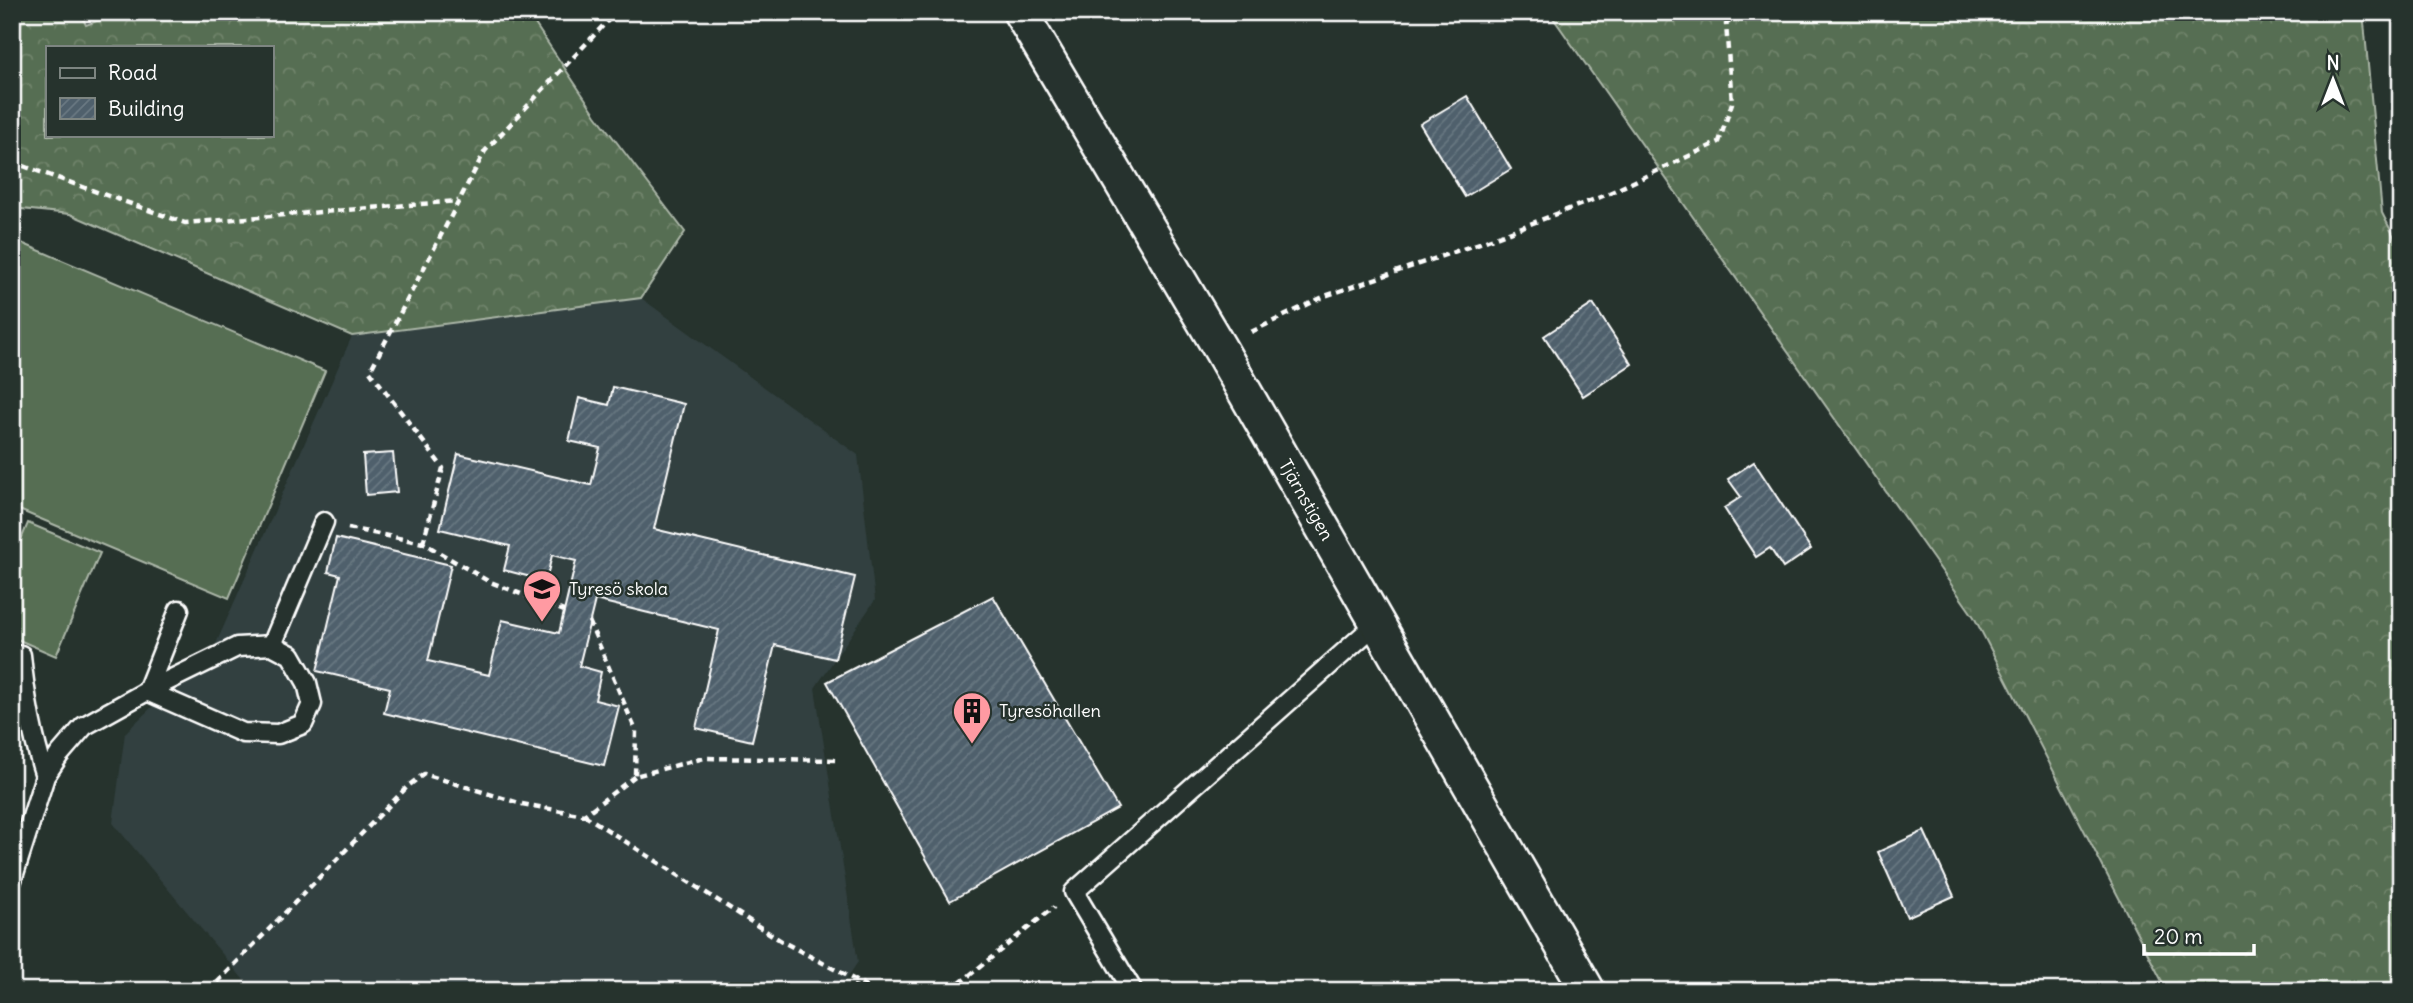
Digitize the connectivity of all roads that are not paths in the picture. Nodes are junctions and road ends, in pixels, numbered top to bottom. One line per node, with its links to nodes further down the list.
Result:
1 (1020, 12): 4 (street, Tjärnstigen)
2 (324, 522): 5 (lane)
3 (179, 610): 7 (lane)
4 (1377, 623): 10 (lane); 11 (street, Tjärnstigen)
5 (272, 645): 7 (lane); 7 (lane)
6 (21, 655): 8 (lane)
7 (147, 691): 8 (lane)
8 (45, 776): 9 (lane)
9 (12, 880)
10 (1133, 991)
11 (1588, 991)

